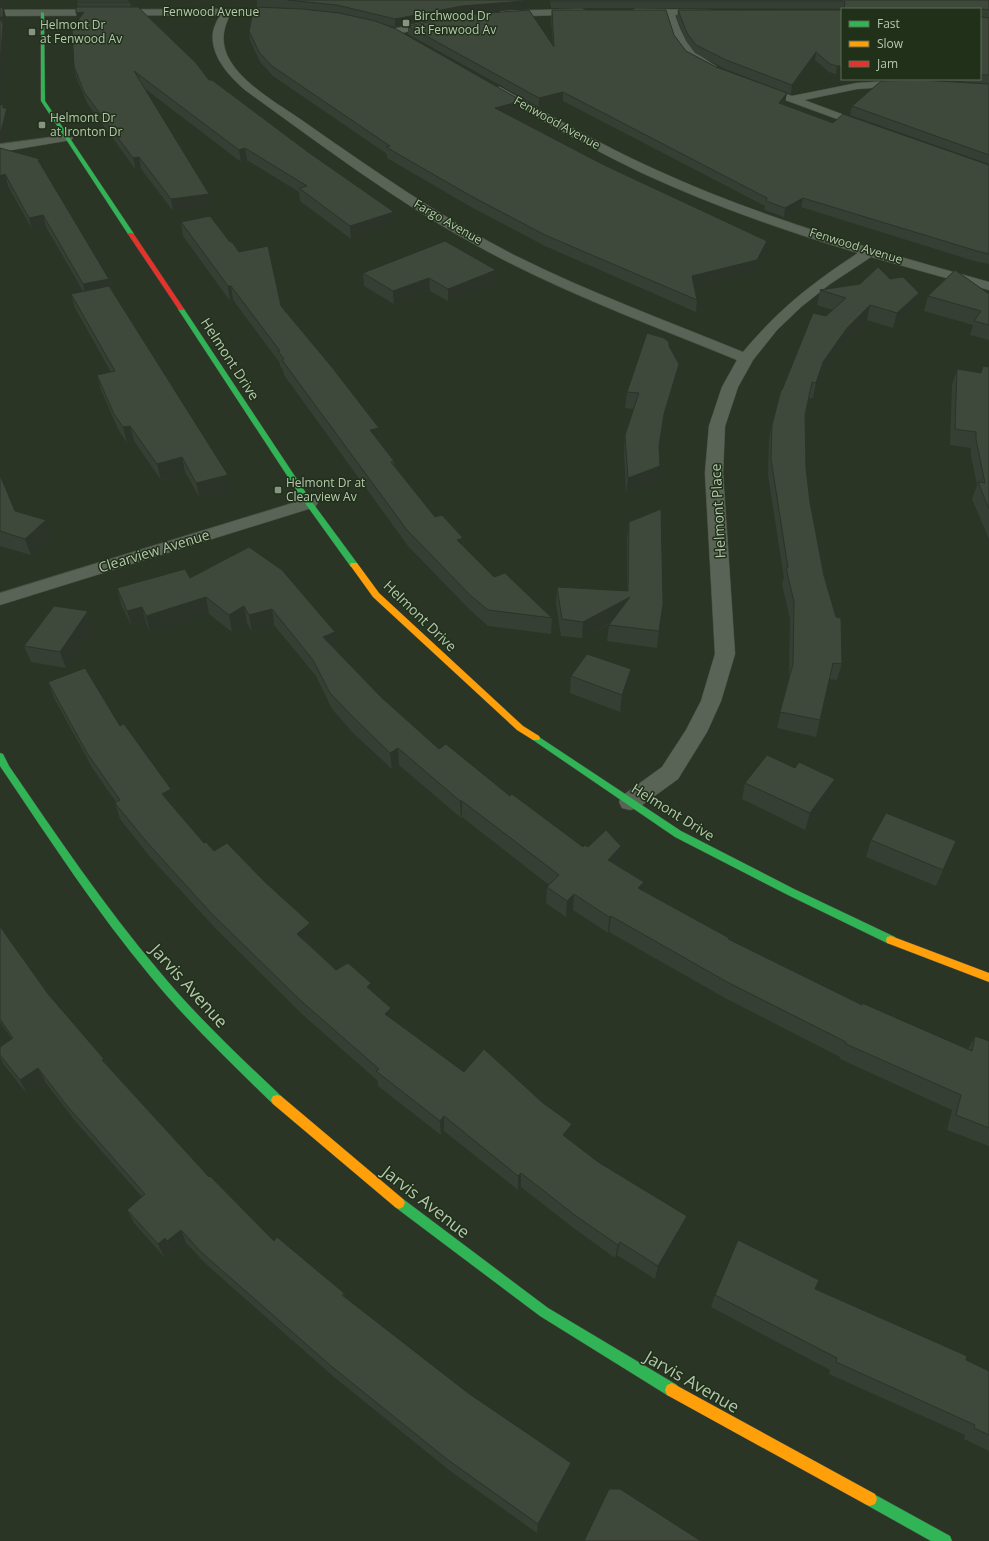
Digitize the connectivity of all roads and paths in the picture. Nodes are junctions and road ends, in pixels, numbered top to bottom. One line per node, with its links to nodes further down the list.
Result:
1 (0, 12): 2 (street, Fenwood Avenue)
2 (42, 12): 3 (street, Fenwood Avenue); 18 (street, Helmont Drive)
3 (226, 12): 8 (street, Fenwood Avenue); 22 (street, Fargo Avenue)
4 (593, 12): 9 (street)
5 (623, 12): 6 (street)
6 (669, 12): 7 (street); 12 (street)
7 (716, 12)
8 (290, 13)
9 (495, 15)
10 (446, 21): 11 (street)
11 (413, 42)
12 (720, 72)
13 (482, 82): 20 (street, Fenwood Avenue)
14 (749, 83): 16 (street)
15 (921, 83): 16 (street)
16 (792, 99): 17 (street)
17 (874, 130)
18 (67, 138): 19 (street); 23 (street, Helmont Drive)
19 (0, 148)
20 (870, 251): 21 (street, Fenwood Avenue); 22 (street, Helmont Place)
21 (989, 286)
22 (746, 358): 26 (street, Helmont Place)
23 (309, 503): 24 (street, Clearview Avenue); 26 (street, Helmont Drive)
24 (0, 599)
25 (0, 756): 28 (street, Jarvis Avenue)
26 (630, 802): 27 (street, Helmont Drive)
27 (989, 978)
28 (945, 1541)

